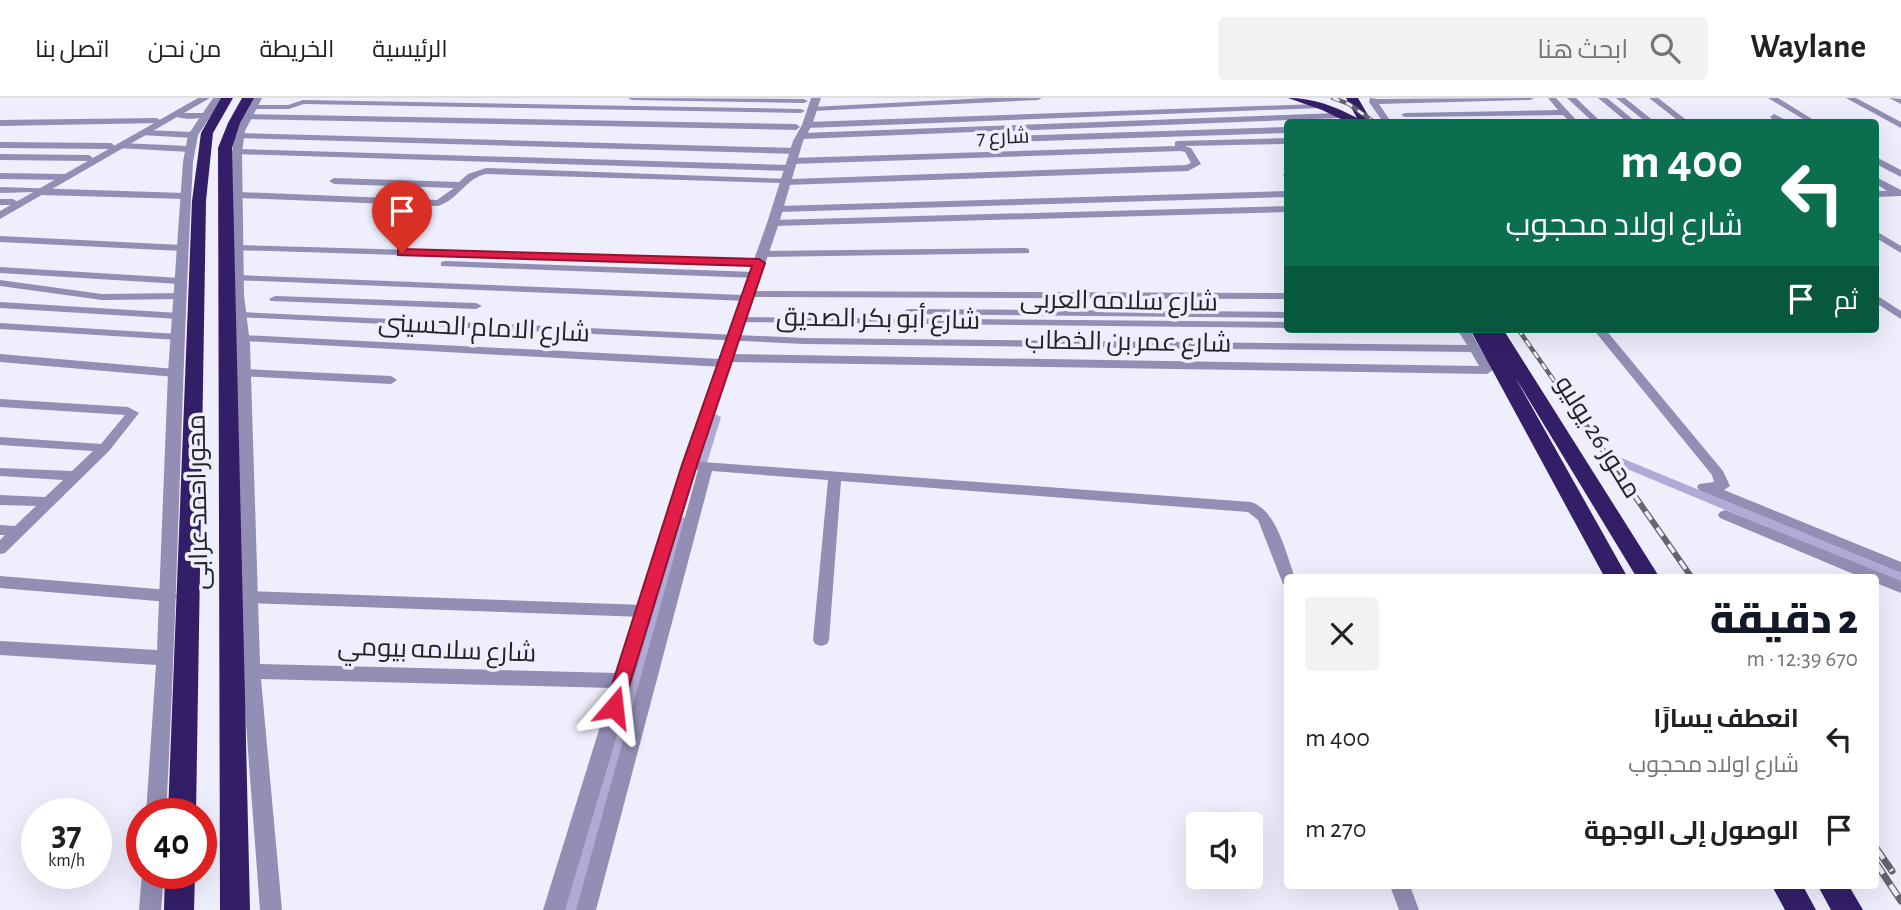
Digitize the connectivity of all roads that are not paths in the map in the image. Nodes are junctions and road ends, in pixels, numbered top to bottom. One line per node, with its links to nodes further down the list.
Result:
1 (632, 98): 22 (street)
2 (887, 98): 22 (street)
3 (1038, 98): 22 (street)
4 (1284, 98): 21 (street); 22 (street)
5 (1294, 98): 26 (highway)
6 (1346, 98): 27 (highway)
7 (1352, 98): 28 (highway)
8 (1530, 98): 17 (street)
9 (1552, 98): 23 (street)
10 (1571, 98): 31 (street)
11 (1602, 98): 32 (street)
12 (1620, 98): 33 (street)
13 (1653, 98): 34 (street)
14 (1772, 98): 35 (street)
15 (1850, 98): 40 (street)
16 (1893, 98): 19 (street)
17 (1373, 100): 29 (street)
18 (209, 101): 36 (street); 43 (street); 45 (street); 140 (highway, محور احمد عرابى)
19 (1901, 102)
20 (250, 105): 22 (street); 46 (street); 50 (street); 148 (highway, محور احمد عرابى)
21 (1317, 106): 22 (street); 25 (street)
22 (809, 107): 50 (street); 50 (street)
23 (1564, 112): 24 (street); 30 (street)
24 (1405, 115)
25 (1341, 119)
26 (1352, 119)
27 (1356, 119)
28 (1364, 119)
29 (1385, 119)
30 (1571, 119)
31 (1594, 119)
32 (1628, 119)
33 (1647, 119)
34 (1681, 119)
35 (1809, 119)
36 (156, 121): 38 (street); 49 (street)
37 (1284, 121): 41 (street)
38 (0, 122)
39 (323, 125): 50 (street)
40 (1901, 125)
41 (1002, 128): 42 (street); 50 (street)
42 (1284, 130)
43 (144, 133): 45 (street); 49 (street)
44 (1284, 141): 47 (street)
45 (192, 142): 49 (street); 66 (street)
46 (238, 144): 50 (street); 50 (street); 65 (street)
47 (1178, 144)
48 (0, 145): 49 (street)
49 (116, 146): 52 (street); 56 (street)
50 (794, 152): 50 (street, شارع 7); 59 (street); 72 (street)
51 (0, 157): 52 (street)
52 (89, 158): 56 (street)
53 (1879, 162): 54 (street)
54 (1901, 174)
55 (0, 176): 56 (street)
56 (60, 177): 61 (street)
57 (334, 181): 59 (street)
58 (1879, 182): 62 (street)
59 (462, 185): 65 (street)
60 (0, 190): 61 (street)
61 (36, 191): 66 (street); 68 (street); 71 (street)
62 (1900, 193): 64 (street)
63 (1284, 194): 72 (street)
64 (1879, 194)
65 (239, 195): 79 (street)
66 (185, 196): 78 (street)
67 (0, 202): 68 (street)
68 (13, 202): 69 (street)
69 (0, 209)
70 (1284, 209): 72 (street)
71 (0, 216)
72 (776, 216): 80 (street)
73 (1879, 236): 76 (street)
74 (0, 239): 78 (street)
75 (0, 249): 78 (street)
76 (1901, 250)
77 (1025, 251): 80 (street)
78 (182, 252): 84 (street)
79 (238, 252): 80 (street); 82 (street)
80 (759, 264): 91 (street)
81 (0, 270): 84 (street)
82 (237, 278): 85 (street); 92 (street)
83 (0, 283): 84 (street)
84 (180, 288): 94 (street)
85 (489, 288): 90 (street); 91 (street)
86 (1284, 296): 91 (street)
87 (275, 299): 90 (street)
88 (1879, 300): 95 (street)
89 (0, 305): 94 (street)
90 (477, 306): 98 (street)
91 (748, 307): 93 (street); 96 (street, شارع سلامه العربى); 103 (street)
92 (240, 315): 98 (street, شارع أبو بكر الصديق); 102 (street)
93 (1284, 315)
94 (179, 316): 101 (street)
95 (1901, 316)
96 (1284, 325)
97 (0, 326): 101 (street)
98 (462, 326): 103 (street, شارع أبو بكر الصديق)
99 (1496, 333): 126 (highway, محور 26 يوليو)
100 (1602, 333): 123 (street)
101 (178, 337): 107 (street)
102 (243, 338): 106 (street, شارع الامام الحسينى); 108 (street)
103 (739, 338): 104 (street, شارع أبو بكر الصديق); 106 (street)
104 (1477, 339): 106 (street, شارع عمر بن الخطاب); 125 (highway, محور 26 يوليو)
105 (0, 358): 107 (street)
106 (729, 360): 113 (street)
107 (175, 373): 131 (street)
108 (243, 373): 109 (street); 132 (street)
109 (391, 380)
110 (0, 403): 112 (street)
111 (0, 441): 112 (street)
112 (104, 448): 115 (street)
113 (698, 466): 116 (street); 133 (street); 151 (street)
114 (0, 472): 115 (street)
115 (74, 476): 118 (street)
116 (835, 476): 124 (street); 134 (street)
117 (0, 500): 118 (street)
118 (48, 502): 121 (street)
119 (1725, 515): 127 (street)
120 (0, 530): 121 (street)
121 (18, 531): 122 (street)
122 (0, 549)
123 (1901, 568)
124 (1286, 574)
125 (1615, 574)
126 (1646, 574)
127 (1869, 574)
128 (1879, 578): 130 (street)
129 (0, 582): 131 (street)
130 (1901, 587)
131 (169, 596): 136 (street)
132 (249, 597): 133 (street); 137 (street)
133 (645, 611): 138 (street)
134 (821, 640)
135 (0, 648): 136 (street)
136 (166, 658): 139 (street)
137 (251, 671): 138 (street, شارع سلامه بيومي); 149 (street)
138 (622, 681): 150 (street)
139 (157, 798)
140 (182, 798)
141 (152, 889): 146 (street)
142 (180, 889): 147 (highway)
143 (1401, 889): 152 (street)
144 (1789, 889): 153 (highway)
145 (1835, 889): 154 (highway)
146 (150, 910)
147 (179, 910)
148 (235, 910)
149 (271, 910)
150 (554, 910)
151 (586, 910)
152 (1409, 910)
153 (1801, 910)
154 (1848, 910)

